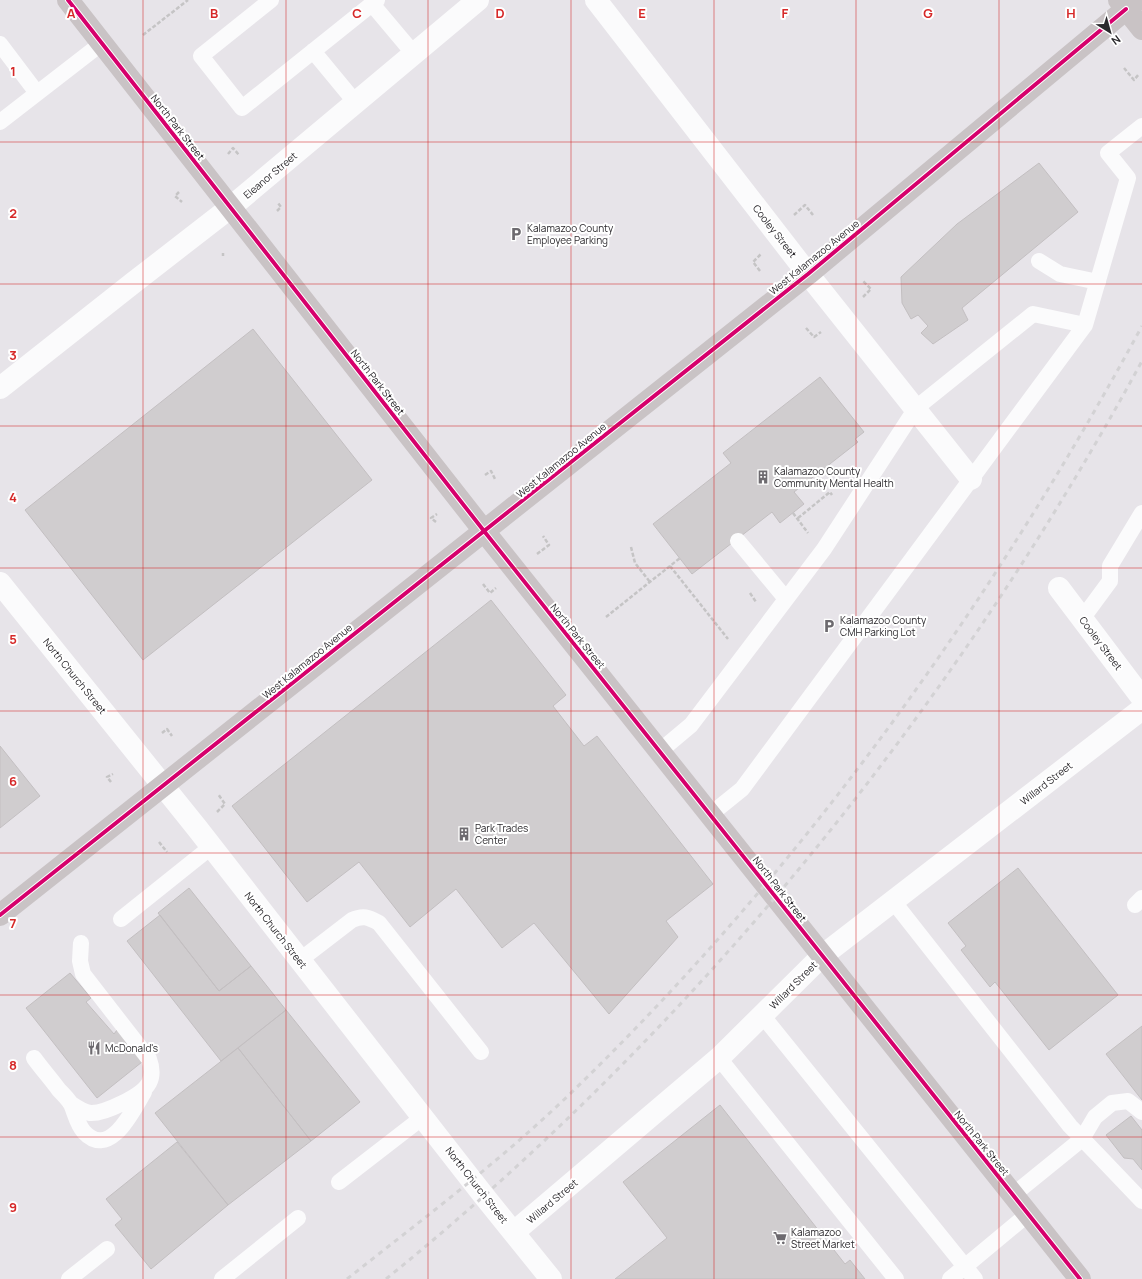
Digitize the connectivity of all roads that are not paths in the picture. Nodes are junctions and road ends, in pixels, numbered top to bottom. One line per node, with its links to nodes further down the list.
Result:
1 (68, 0): 8 (main road, North Park Street)
2 (271, 0): 10 (lane)
3 (596, 0): 18 (street, Cooley Street)
4 (374, 2): 10 (lane); 11 (lane)
5 (473, 2): 11 (street, Eleanor Street)
6 (1128, 2): 7 (main road); 18 (main road, West Kalamazoo Avenue)
7 (1142, 29)
8 (102, 43): 12 (lane); 16 (main road, North Park Street)
9 (0, 44): 12 (lane)
10 (313, 51): 13 (lane)
11 (414, 54): 13 (street, Eleanor Street)
12 (37, 93): 14 (lane)
13 (356, 103): 16 (street, Eleanor Street)
14 (0, 122)
15 (1142, 126): 19 (lane)
16 (231, 207): 21 (street, Eleanor Street); 25 (main road, North Park Street)
17 (1039, 261): 19 (lane)
18 (808, 274): 22 (street, Cooley Street); 25 (main road, West Kalamazoo Avenue)
19 (1098, 282): 20 (lane)
20 (1086, 325): 22 (lane); 23 (lane)
21 (0, 388)
22 (916, 408): 23 (street, Cooley Street); 29 (lane)
23 (971, 479): 35 (lane)
24 (1142, 513): 30 (lane)
25 (484, 531): 33 (main road, North Park Street); 34 (main road, West Kalamazoo Avenue)
26 (738, 541): 29 (lane)
27 (0, 583): 34 (street, North Church Street)
28 (1059, 588): 30 (street, Cooley Street)
29 (786, 599): 33 (lane)
30 (1082, 618): 31 (street, Cooley Street)
31 (1142, 698)
32 (1142, 710): 37 (street, Willard Street)
33 (660, 751): 35 (main road, North Park Street)
34 (163, 786): 36 (street, North Church Street); 38 (main road, West Kalamazoo Avenue)
35 (711, 814): 41 (main road, North Park Street)
36 (211, 847): 39 (lane); 42 (street, North Church Street)
37 (893, 901): 41 (street, Willard Street); 51 (lane)
38 (0, 916)
39 (122, 919)
40 (82, 943): 47 (lane)
41 (822, 956): 43 (street, Willard Street); 53 (main road, North Park Street)
42 (300, 960): 44 (lane); 50 (street, North Church Street)
43 (762, 1015): 46 (street, Willard Street); 59 (lane)
44 (481, 1052)
45 (34, 1058): 48 (lane)
46 (719, 1058): 57 (street, Willard Street); 63 (lane)
47 (150, 1082): 48 (lane); 48 (lane)
48 (70, 1104)
49 (1142, 1112): 51 (lane)
50 (422, 1117): 52 (lane); 57 (street, North Church Street)
51 (1082, 1139): 53 (lane); 54 (lane)
52 (339, 1182)
53 (1013, 1195): 55 (main road, North Park Street)
54 (1142, 1201)
55 (1028, 1214): 59 (lane); 65 (main road, North Park Street)
56 (298, 1218): 61 (lane)
57 (514, 1232): 62 (street, North Church Street)
58 (107, 1249): 60 (lane)
59 (970, 1273): 64 (lane)
60 (70, 1279)
61 (222, 1279)
62 (551, 1279)
63 (896, 1279)
64 (950, 1279)
65 (1080, 1279)

